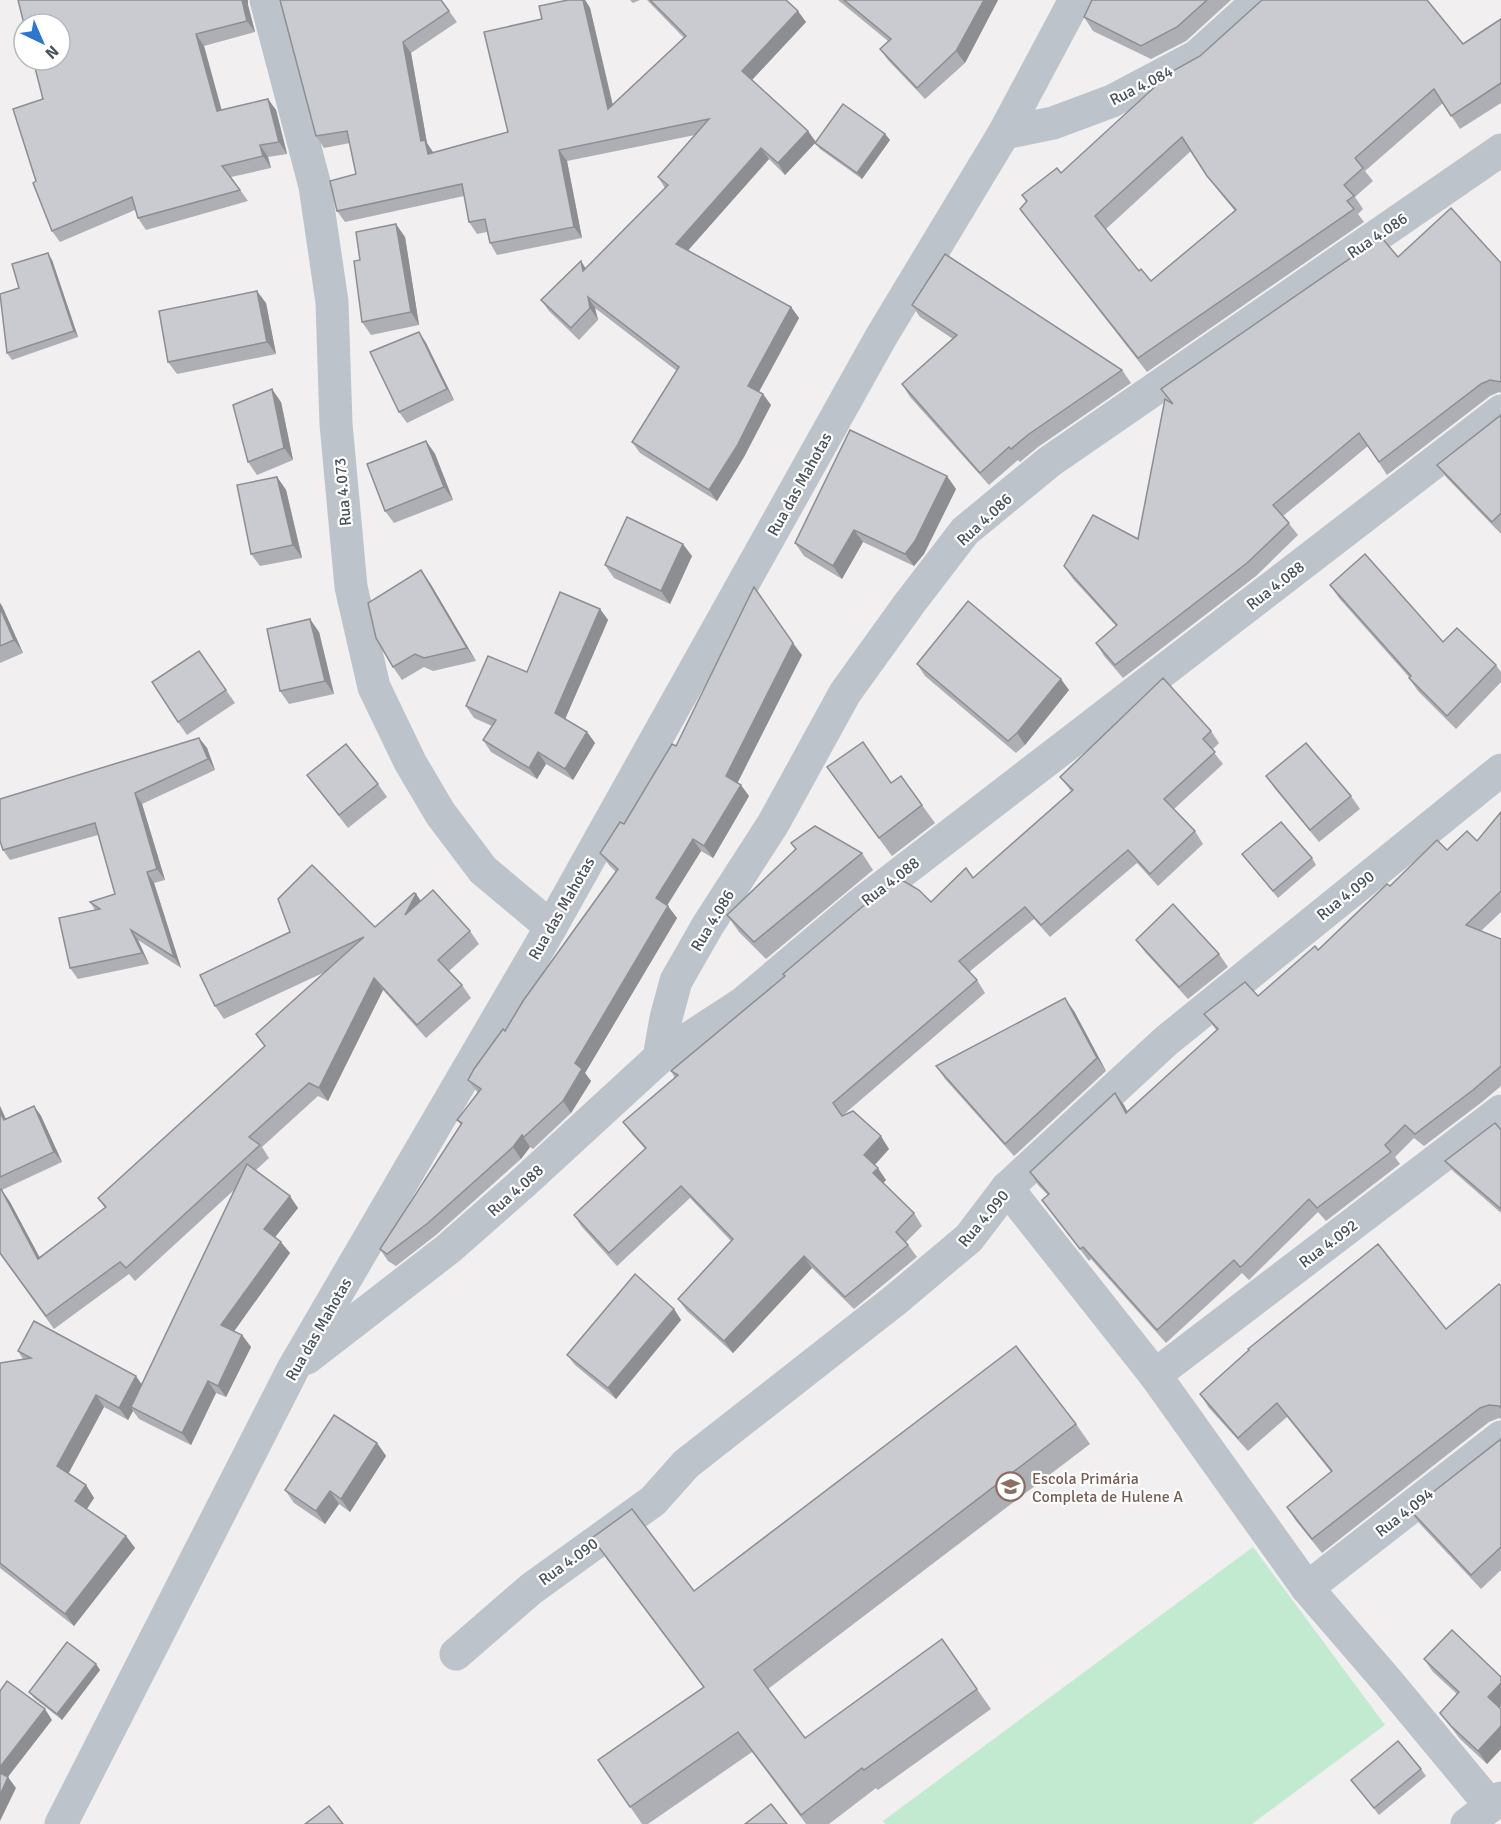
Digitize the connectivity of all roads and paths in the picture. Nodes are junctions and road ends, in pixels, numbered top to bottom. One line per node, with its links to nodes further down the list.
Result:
1 (266, 0): 8 (street, Rua 4.073)
2 (1075, 0): 4 (street, Rua das Mahotas)
3 (1259, 0): 4 (street, Rua 4.084)
4 (1004, 133): 8 (street, Rua das Mahotas)
5 (1501, 150): 9 (street, Rua 4.086)
6 (1501, 411): 9 (street, Rua 4.088)
7 (1501, 770): 11 (street, Rua 4.090)
8 (551, 927): 12 (street, Rua das Mahotas)
9 (659, 1058): 12 (street, Rua 4.088)
10 (1501, 1111): 13 (street, Rua 4.092)
11 (1007, 1188): 13 (street); 16 (street, Rua 4.090)
12 (293, 1369): 18 (street, Rua das Mahotas)
13 (1155, 1375): 15 (street)
14 (1501, 1437): 15 (street, Rua 4.094)
15 (1307, 1588): 17 (street)
16 (456, 1654)
17 (1486, 1809)
18 (61, 1824)

